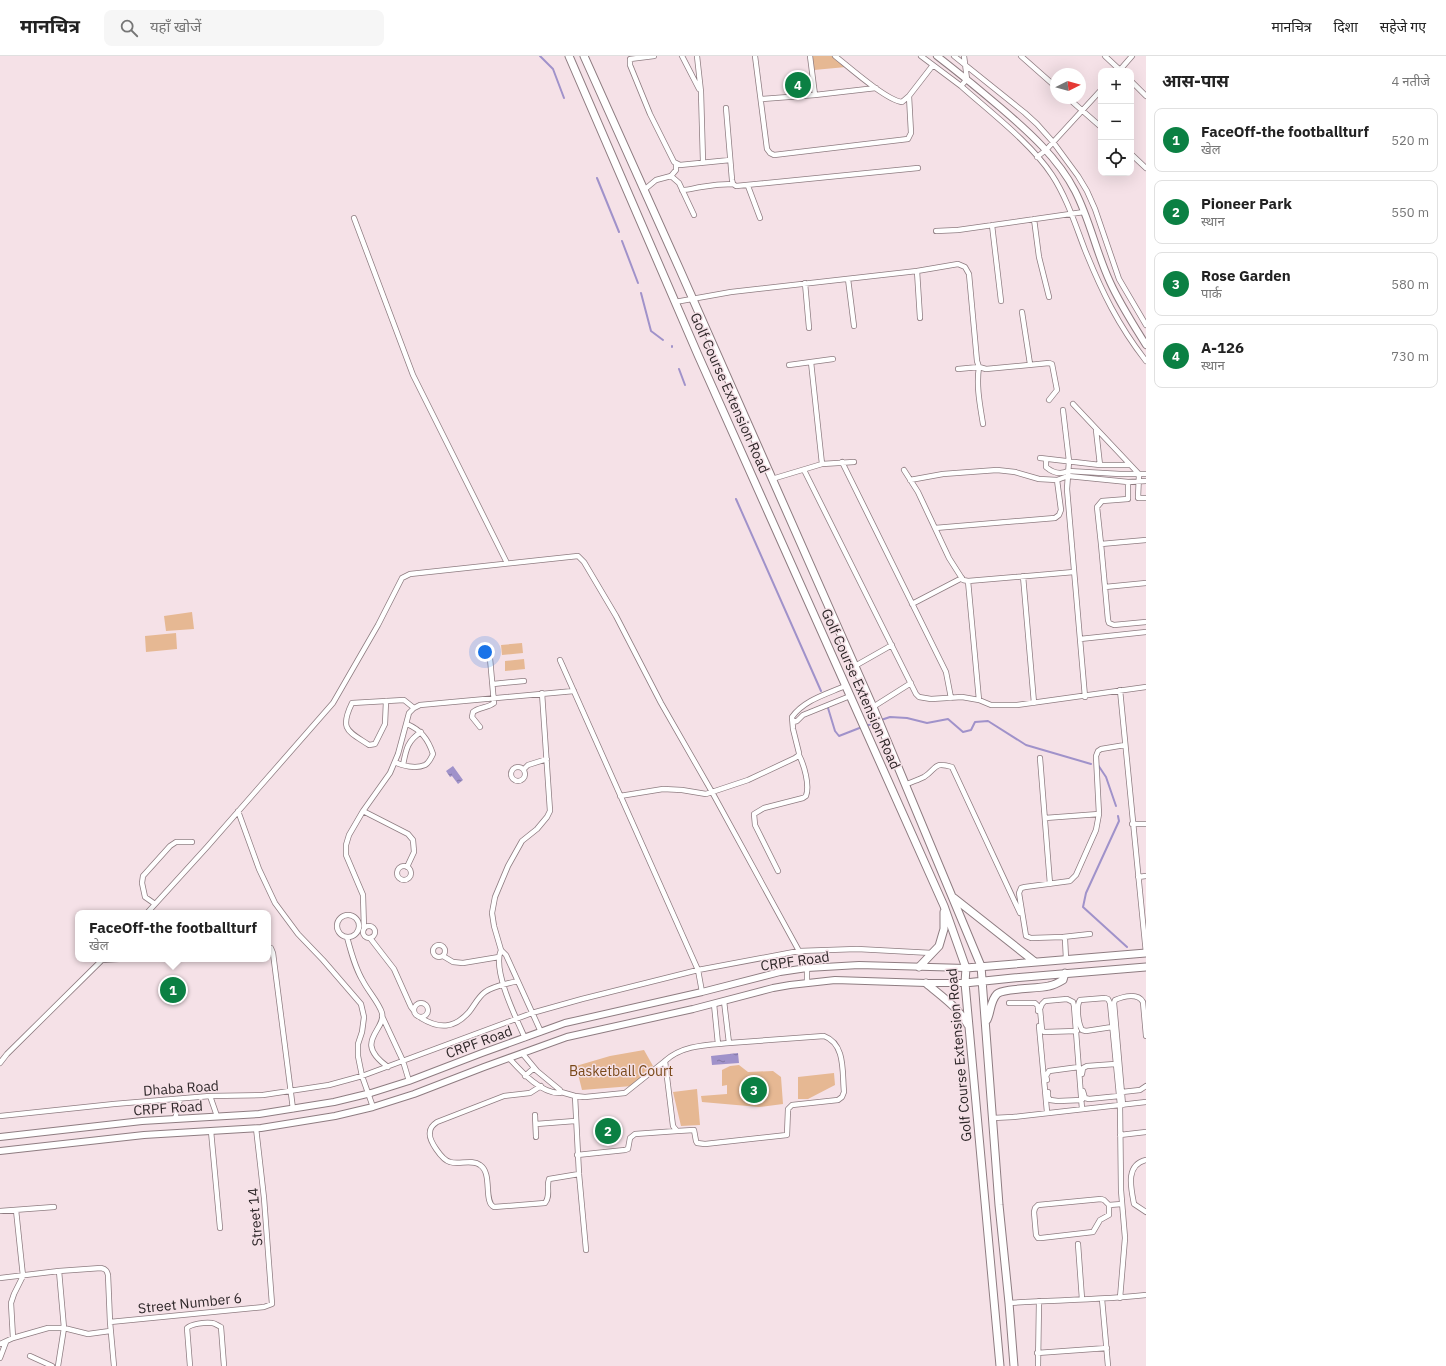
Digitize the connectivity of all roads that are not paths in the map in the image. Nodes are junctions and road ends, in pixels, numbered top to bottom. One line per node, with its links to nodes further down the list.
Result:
1 (569, 56): 64 (main road, Golf Course Extension Road)
2 (584, 56): 48 (main road, Golf Course Extension Road)
3 (654, 56): 16 (street)
4 (682, 56): 26 (street)
5 (697, 56): 26 (street)
6 (756, 56): 31 (street)
7 (810, 56): 28 (street)
8 (834, 56): 25 (street)
9 (921, 56): 18 (street)
10 (937, 56): 21 (street)
11 (954, 56): 17 (street)
12 (964, 56): 17 (street)
13 (1021, 56): 22 (street)
14 (1105, 56): 19 (street)
15 (1132, 56): 20 (street)
16 (631, 57): 42 (street)
17 (965, 64): 21 (street); 36 (street)
18 (933, 65): 24 (street); 29 (street)
19 (1117, 68)
20 (1122, 68)
21 (967, 78): 24 (street); 37 (street)
22 (1050, 82)
23 (1134, 84): 30 (street)
24 (961, 86): 38 (street)
25 (876, 88): 28 (street); 29 (street)
26 (701, 92): 41 (street)
27 (1098, 93): 34 (street)
28 (815, 95): 31 (street)
29 (909, 96): 31 (street)
30 (1146, 96)
31 (761, 99)
32 (1075, 104): 34 (street)
33 (726, 108): 40 (street)
34 (1082, 110): 35 (street); 36 (street)
35 (1098, 124)
36 (1053, 142): 37 (street); 67 (street)
37 (1046, 150): 38 (street); 50 (street)
38 (1037, 157): 51 (street)
39 (1134, 157): 44 (street)
40 (730, 160): 41 (street); 46 (street)
41 (703, 162): 42 (street)
42 (676, 164): 45 (street)
43 (918, 168): 47 (street)
44 (1146, 168)
45 (671, 176): 48 (street); 49 (street)
46 (733, 184): 47 (street); 49 (street)
47 (748, 186): 54 (street)
48 (644, 190): 62 (main road, Golf Course Extension Road)
49 (682, 190): 52 (street)
50 (1084, 212): 51 (street); 70 (street)
51 (1072, 214): 55 (street); 72 (street)
52 (694, 215)
53 (354, 218): 108 (street)
54 (760, 218)
55 (1034, 220): 56 (street); 61 (street)
56 (992, 225): 57 (street); 63 (street)
57 (936, 231)
58 (916, 271): 59 (street); 66 (street); 76 (street)
59 (848, 279): 60 (street); 68 (street)
60 (805, 283): 62 (street); 69 (street)
61 (1049, 296)
62 (692, 298): 64 (street); 96 (main road, Golf Course Extension Road)
63 (1001, 301)
64 (675, 302): 126 (main road, Golf Course Extension Road)
65 (1022, 312): 74 (street)
66 (920, 318)
67 (1146, 324)
68 (854, 326)
69 (809, 328)
70 (1146, 345)
71 (833, 358): 73 (street)
72 (1146, 361)
73 (811, 362): 75 (street); 88 (street)
74 (1030, 364): 76 (street); 78 (street)
75 (789, 365)
76 (980, 367): 77 (street); 81 (street)
77 (958, 369)
78 (1049, 400)
79 (1073, 404): 82 (street)
80 (1063, 410): 87 (street)
81 (983, 424)
82 (1096, 430): 89 (street); 90 (street)
83 (1040, 458): 84 (street)
84 (1046, 459): 87 (street); 93 (street)
85 (842, 462): 86 (street); 88 (street); 115 (street)
86 (854, 462)
87 (1069, 462): 89 (street); 93 (street)
88 (822, 464): 91 (street)
89 (1100, 465): 90 (street)
90 (1130, 465): 94 (street)
91 (804, 470): 96 (street); 119 (street)
92 (904, 470): 97 (street)
93 (1068, 474): 94 (street); 98 (street); 100 (street); 109 (street)
94 (1139, 474): 95 (street); 101 (street)
95 (1146, 474)
96 (772, 479): 122 (main road, Golf Course Extension Road)
97 (910, 480): 98 (street); 105 (street)
98 (1057, 480): 105 (street)
99 (1146, 481): 101 (street)
100 (1128, 482): 101 (street); 104 (street)
101 (1138, 482): 102 (street)
102 (1138, 498): 103 (street); 104 (street)
103 (1146, 498)
104 (1128, 499): 107 (street)
105 (935, 528): 111 (street)
106 (1146, 540): 107 (street)
107 (1101, 544): 114 (street)
108 (507, 564): 152 (street); 154 (street)
109 (1074, 572): 110 (street); 118 (street)
110 (1023, 576): 112 (street); 137 (street)
111 (962, 578): 112 (street); 115 (street)
112 (968, 581): 135 (street)
113 (1146, 583): 114 (street)
114 (1105, 587): 116 (street)
115 (912, 604): 134 (street)
116 (1146, 622)
117 (1146, 632): 118 (street)
118 (1080, 639): 132 (street)
119 (892, 645): 122 (street); 124 (street)
120 (489, 647): 125 (street)
121 (560, 660): 129 (street)
122 (854, 666): 138 (main road, Golf Course Extension Road)
123 (524, 681): 125 (street)
124 (911, 683): 134 (street); 138 (street)
125 (492, 684): 133 (street)
126 (845, 686): 131 (main road, Golf Course Extension Road); 140 (street)
127 (1146, 687): 128 (street)
128 (1120, 690): 132 (street); 144 (street)
129 (574, 691): 130 (street); 153 (street)
130 (542, 693): 133 (street); 147 (street)
131 (850, 696): 140 (street); 158 (main road, Golf Course Extension Road)
132 (1085, 697): 137 (street)
133 (494, 698): 139 (street); 142 (street)
134 (951, 698): 135 (street)
135 (979, 700): 137 (street)
136 (386, 701): 136 (street); 139 (street)
137 (1034, 703)
138 (873, 707): 151 (main road, Golf Course Extension Road)
139 (414, 708): 141 (street)
140 (793, 722): 145 (street)
141 (407, 724): 143 (street); 148 (street)
142 (480, 727)
143 (421, 732): 149 (street); 149 (street)
144 (1124, 745): 157 (street); 160 (street)
145 (799, 755): 152 (street); 164 (street)
146 (1040, 758): 159 (street)
147 (547, 759): 150 (street); 180 (street)
148 (395, 762): 149 (street); 155 (street)
149 (403, 765)
150 (524, 769)
151 (905, 785): 156 (main road, Golf Course Extension Road); 172 (street)
152 (712, 792): 153 (street); 181 (street)
153 (620, 796): 194 (street)
154 (238, 811): 169 (street); 229 (street)
155 (363, 811): 163 (street); 173 (street)
156 (916, 811): 158 (main road); 168 (main road, Golf Course Extension Road)
157 (1099, 814): 159 (street); 167 (street)
158 (905, 817): 170 (main road, Golf Course Extension Road)
159 (1045, 818): 167 (street)
160 (1132, 824): 161 (street); 166 (street)
161 (1146, 824)
162 (192, 842): 169 (street)
163 (407, 867)
164 (778, 871)
165 (1146, 876): 166 (street)
166 (1138, 877): 174 (street)
167 (1050, 884): 172 (street)
168 (953, 896): 188 (main road); 189 (main road, Golf Course Extension Road)
169 (155, 904): 171 (street)
170 (944, 906): 182 (main road); 193 (main road, Golf Course Extension Road)
171 (150, 910)
172 (1023, 918): 177 (street)
173 (364, 929): 178 (street); 178 (street)
174 (1145, 932): 183 (street)
175 (1090, 934): 177 (street)
176 (347, 937): 176 (street); 208 (street)
177 (1063, 937): 186 (street)
178 (370, 938): 206 (street)
179 (271, 948): 235 (street)
180 (501, 950): 185 (street); 196 (street)
181 (799, 952): 182 (street, Dhaba Road); 192 (street); 194 (street, Dhaba Road)
182 (932, 953): 190 (main road)
183 (1146, 953): 186 (main road)
184 (443, 956): 185 (street)
185 (499, 957): 201 (street)
186 (1066, 959): 188 (main road)
187 (100, 962): 224 (street)
188 (1035, 962): 189 (main road)
189 (981, 966): 193 (main road); 198 (main road, Golf Course Extension Road)
190 (919, 967): 192 (street, CRPF Road); 193 (street, CRPF Road)
191 (1146, 967): 195 (main road)
192 (807, 968): 197 (street); 202 (street, CRPF Road)
193 (966, 968): 199 (main road, Golf Course Extension Road)
194 (698, 970): 202 (street); 207 (street, Dhaba Road)
195 (1065, 974): 198 (main road); 211 (main road)
196 (517, 980): 201 (street); 207 (street)
197 (807, 982): 200 (street); 203 (street)
198 (982, 982): 199 (main road); 211 (main road, Golf Course Extension Road)
199 (966, 983): 200 (street); 213 (main road, Golf Course Extension Road)
200 (926, 984): 213 (main road)
201 (504, 985): 209 (street); 210 (street)
202 (702, 992): 215 (street, CRPF Road)
203 (724, 1001): 205 (street); 218 (street)
204 (1009, 1003): 249 (street)
205 (714, 1004): 219 (street); 220 (street)
206 (414, 1011): 209 (street); 209 (street)
207 (532, 1013): 210 (street, Dhaba Road); 215 (street)
208 (382, 1015): 222 (street); 226 (street)
209 (421, 1018)
210 (516, 1018): 217 (street); 222 (street, Dhaba Road)
211 (985, 1023): 253 (main road, Golf Course Extension Road)
212 (1112, 1027): 212 (street); 225 (street)
213 (970, 1028): 304 (main road, Golf Course Extension Road)
214 (1077, 1031): 214 (street); 228 (street)
215 (541, 1032): 217 (street, CRPF Road)
216 (1146, 1036): 239 (street)
217 (524, 1038): 231 (street, CRPF Road)
218 (729, 1042): 219 (street); 259 (street)
219 (718, 1044): 223 (street)
220 (522, 1053): 221 (street); 227 (street)
221 (509, 1058): 230 (street); 236 (street)
222 (403, 1061): 226 (street, Dhaba Road); 232 (street)
223 (665, 1061): 241 (street); 259 (street)
224 (0, 1064)
225 (1115, 1064): 239 (street); 239 (street)
226 (388, 1067): 229 (street, Dhaba Road)
227 (534, 1068): 230 (street); 237 (street)
228 (1079, 1068): 243 (street); 243 (street)
229 (362, 1076): 235 (street, Dhaba Road); 238 (street)
230 (525, 1076): 233 (street)
231 (416, 1078): 232 (street, CRPF Road); 236 (street)
232 (409, 1081): 238 (street, CRPF Road)
233 (541, 1086): 237 (street); 267 (street)
234 (1146, 1086): 239 (street)
235 (290, 1091): 240 (street, Dhaba Road); 247 (street)
236 (422, 1091): 246 (street)
237 (561, 1092): 241 (street)
238 (368, 1094): 246 (street); 247 (street, CRPF Road)
239 (1120, 1094): 245 (street)
240 (210, 1096): 242 (street, Dhaba Road); 252 (street)
241 (575, 1096): 255 (street)
242 (180, 1099): 251 (street, Dhaba Road); 254 (street)
243 (1082, 1100): 248 (street)
244 (1146, 1102): 245 (street)
245 (1121, 1105): 248 (street); 261 (street)
246 (373, 1107): 257 (street)
247 (292, 1109): 252 (street, CRPF Road)
248 (1082, 1110): 249 (street)
249 (1046, 1112): 253 (street)
250 (535, 1115): 256 (street)
251 (0, 1116)
252 (217, 1116): 254 (street, CRPF Road)
253 (993, 1118): 287 (main road, Golf Course Extension Road)
254 (175, 1119): 262 (street, CRPF Road)
255 (575, 1121): 256 (street); 265 (street)
256 (536, 1124): 263 (street)
257 (256, 1128): 258 (street); 288 (street, Street 14)
258 (212, 1131): 264 (street); 276 (street)
259 (677, 1131): 265 (street)
260 (1146, 1132): 261 (street)
261 (1120, 1135): 269 (street)
262 (0, 1137)
263 (536, 1137)
264 (0, 1151)
265 (577, 1155): 267 (street)
266 (1146, 1160): 268 (street)
267 (578, 1174): 278 (street)
268 (1131, 1189): 269 (street); 275 (street)
269 (1121, 1190): 270 (street)
270 (1122, 1204): 271 (street); 283 (street)
271 (1109, 1205): 271 (street)
272 (54, 1207): 273 (street)
273 (16, 1210): 274 (street); 280 (street)
274 (0, 1211)
275 (1146, 1212)
276 (220, 1228)
277 (1078, 1244): 284 (street)
278 (586, 1250)
279 (58, 1271): 280 (street); 289 (street); 290 (street)
280 (23, 1276): 281 (street); 292 (street)
281 (0, 1278)
282 (1146, 1295): 283 (street)
283 (1120, 1298): 285 (street)
284 (1082, 1299): 285 (street); 286 (street)
285 (1102, 1300): 295 (street)
286 (1039, 1301): 287 (street); 296 (street)
287 (1009, 1303): 305 (main road, Golf Course Extension Road)
288 (272, 1304): 289 (street, Street Number 6)
289 (110, 1322): 291 (street)
290 (64, 1328): 291 (street); 292 (street); 300 (street)
291 (110, 1331): 301 (street)
292 (13, 1338): 293 (street)
293 (6, 1342): 294 (street); 298 (street)
294 (0, 1344)
295 (1107, 1348): 296 (street); 307 (street)
296 (1037, 1353): 306 (street)
297 (30, 1356): 299 (street)
298 (0, 1358)
299 (52, 1366)
300 (58, 1366)
301 (114, 1366)
302 (190, 1366): 303 (street)
303 (224, 1366)
304 (1000, 1366)
305 (1014, 1366)
306 (1038, 1366)
307 (1108, 1366)

